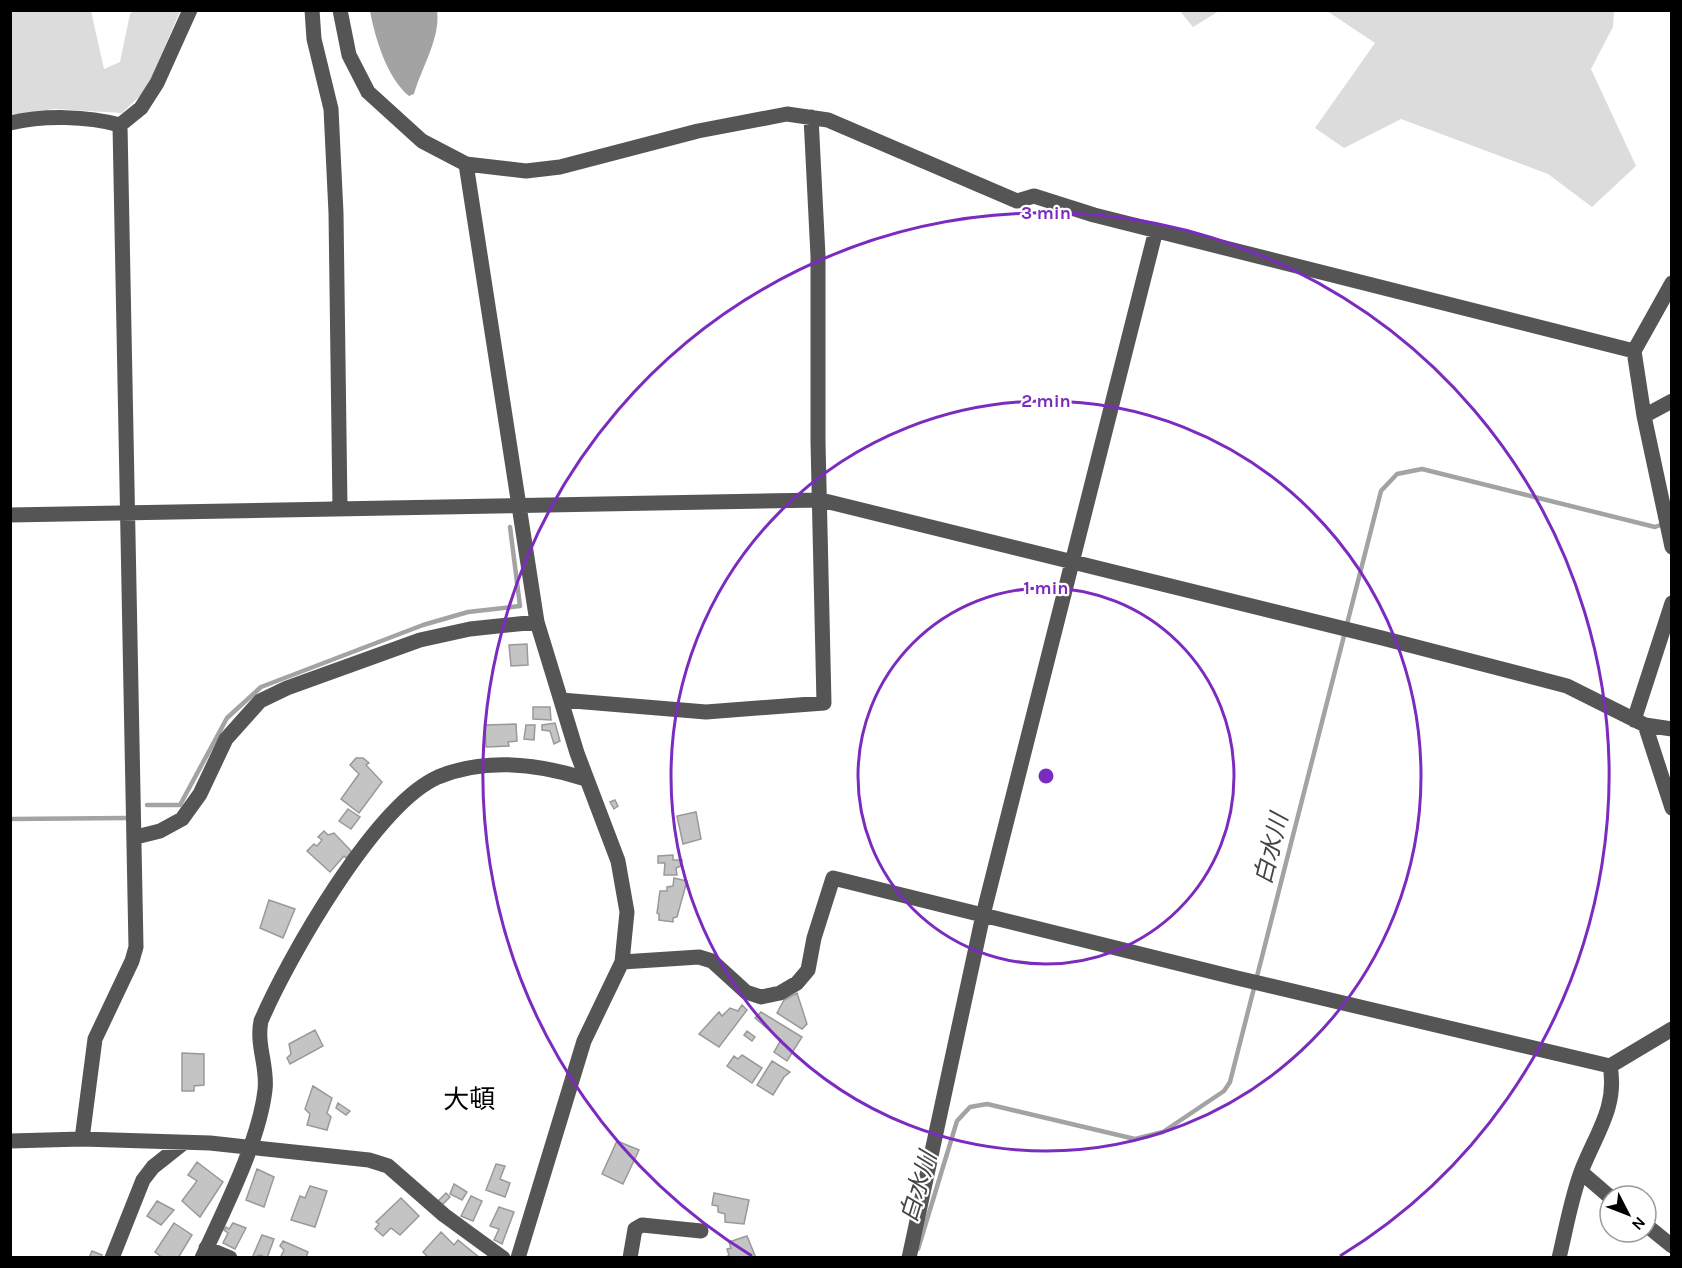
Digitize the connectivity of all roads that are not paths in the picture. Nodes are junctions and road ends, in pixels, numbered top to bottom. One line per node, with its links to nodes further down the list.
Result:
1 (190, 10): 6 (street)
2 (312, 10): 15 (street)
3 (340, 10): 7 (street)
4 (811, 117): 7 (street); 8 (street); 13 (street)
5 (10, 123): 6 (street)
6 (120, 125): 16 (street)
7 (466, 164): 14 (street)
8 (1156, 230): 10 (street); 19 (street)
9 (1671, 283): 10 (street)
10 (1634, 351): 12 (street)
11 (1671, 401): 12 (street)
12 (1644, 416): 18 (street)
13 (821, 500): 14 (street); 19 (street); 22 (street)
14 (519, 504): 15 (street); 21 (street)
15 (340, 508): 16 (street)
16 (129, 512): 17 (street); 27 (street)
17 (10, 515)
18 (1671, 539)
19 (1072, 561): 23 (street); 28 (street)
20 (1671, 603): 23 (street)
21 (537, 622): 22 (street); 27 (street)
22 (561, 700): 25 (street)
23 (1640, 722): 24 (street); 26 (street)
24 (1671, 729)
25 (586, 779): 29 (street); 35 (street)
26 (1671, 808)
27 (136, 837): 32 (street)
28 (983, 915): 29 (street); 31 (street); 47 (street)
29 (622, 962): 45 (street)
30 (1671, 1029): 31 (street)
31 (1610, 1066): 36 (street)
32 (82, 1139): 33 (street); 34 (street)
33 (10, 1141)
34 (182, 1144): 35 (street); 42 (street)
35 (250, 1147): 41 (street); 44 (street)
36 (1581, 1172): 37 (street); 48 (street)
37 (1598, 1187)
38 (701, 1231): 46 (street)
39 (1658, 1235): 40 (street)
40 (1671, 1246)
41 (204, 1253): 43 (street)
42 (112, 1257)
43 (230, 1257)
44 (503, 1257)
45 (518, 1257)
46 (630, 1257)
47 (909, 1257)
48 (1559, 1257)

